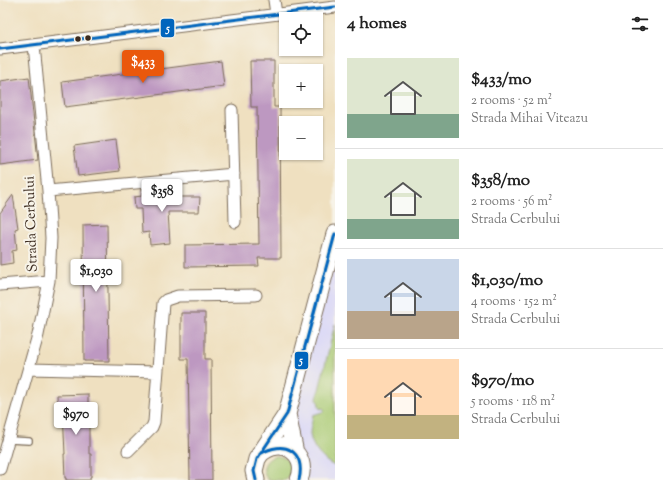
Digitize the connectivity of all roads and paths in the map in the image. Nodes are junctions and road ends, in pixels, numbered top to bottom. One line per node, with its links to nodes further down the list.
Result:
1 (274, 0): 3 (street)
2 (335, 7): 3 (street)
3 (276, 14): 4 (street)
4 (34, 45): 5 (street); 8 (street, Strada Cerbului)
5 (0, 49)
6 (232, 110): 7 (street)
7 (234, 174): 8 (street); 9 (street)
8 (48, 191): 11 (street, Strada Cerbului)
9 (235, 222)
10 (335, 234): 16 (main road)
11 (49, 281): 12 (street); 14 (street, Strada Cerbului)
12 (0, 285)
13 (256, 295): 15 (street)
14 (29, 369): 15 (street); 17 (street, Strada Cerbului)
15 (157, 372): 19 (street)
16 (287, 414): 20 (main road); 21 (main road)
17 (9, 440): 18 (lane); 22 (street, Strada Cerbului)
18 (29, 441)
19 (128, 451)
20 (295, 453): 21 (main road); 24 (main road)
21 (260, 454): 23 (main road)
22 (0, 469)
23 (256, 479)
24 (299, 480)

